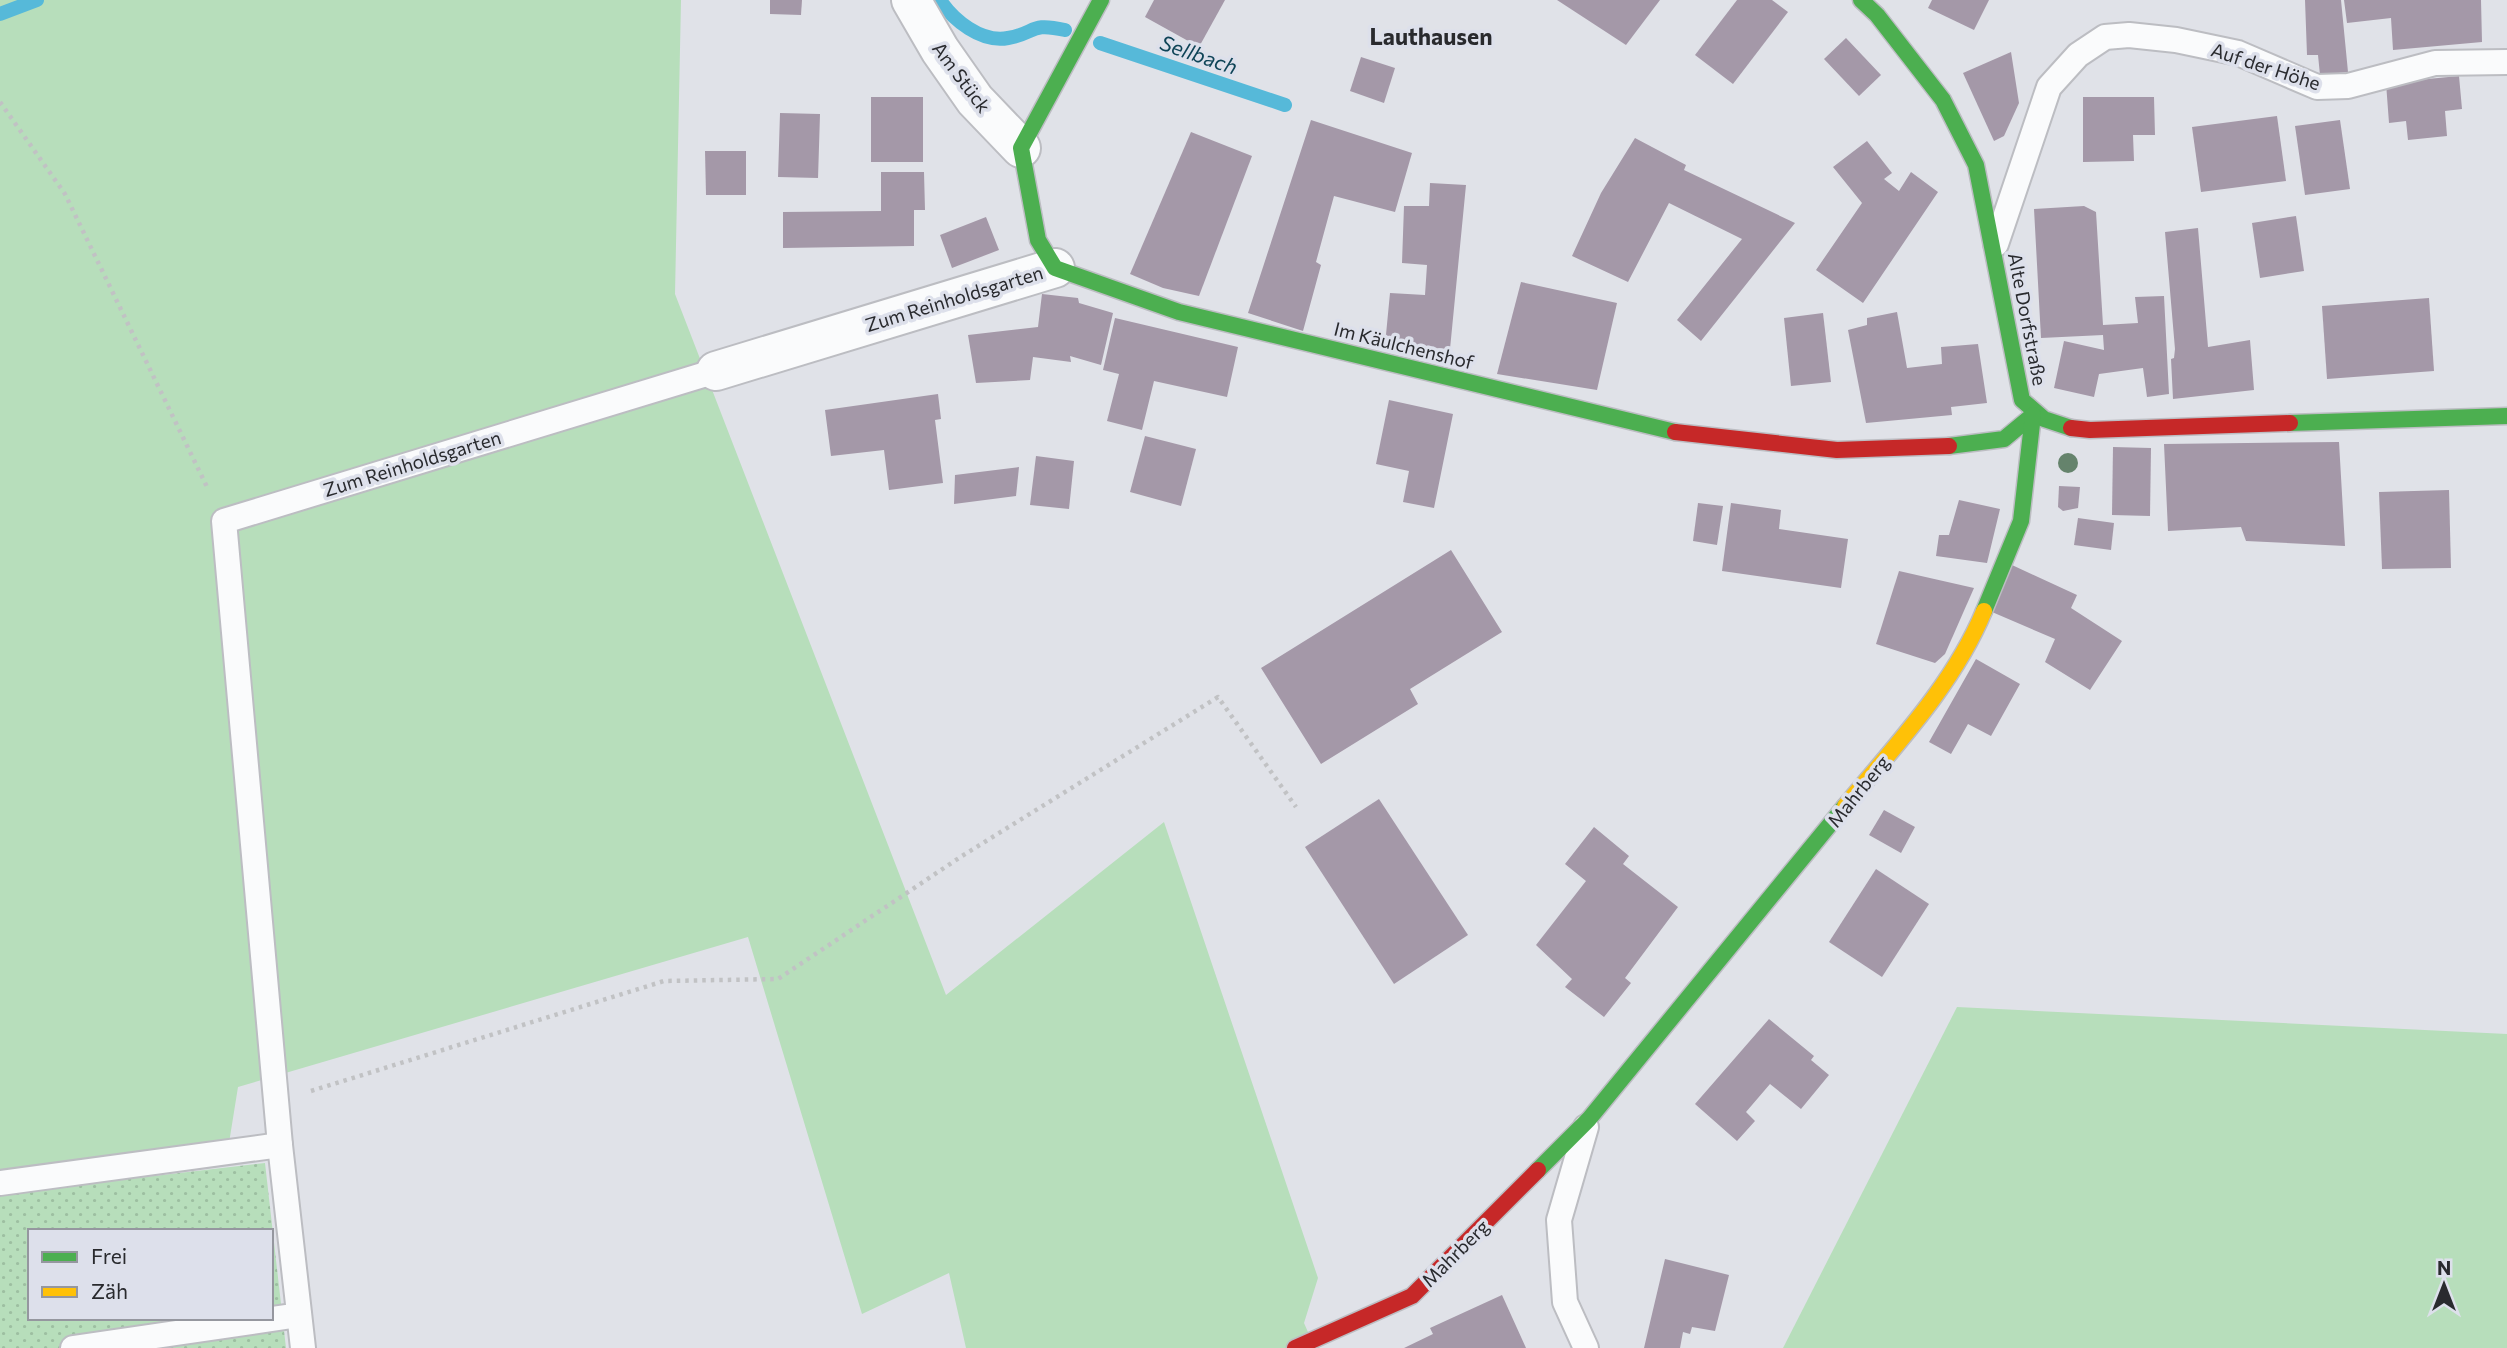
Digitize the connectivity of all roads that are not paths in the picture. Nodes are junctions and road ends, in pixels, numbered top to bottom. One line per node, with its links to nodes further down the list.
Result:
1 (911, 0): 5 (street, Am Stück)
2 (1101, 0): 5 (street)
3 (1861, 0): 6 (street, Alte Dorfstraße)
4 (2507, 62): 6 (lane, Auf der Höhe)
5 (1021, 148): 7 (street)
6 (1993, 251): 9 (street, Alte Dorfstraße)
7 (1055, 268): 8 (street, Zum Reinholdsgarten); 9 (street, Im Käulchenshof)
8 (716, 370): 12 (lane, Zum Reinholdsgarten)
9 (2033, 415): 10 (street, Alte Dorfstraße); 11 (street, Mahrberg)
10 (2507, 416)
11 (1589, 1119): 19 (street, Mahrberg); 20 (lane, Mahrberg)
12 (280, 1145): 13 (lane); 14 (lane)
13 (0, 1183)
14 (299, 1315): 15 (lane); 18 (lane)
15 (273, 1319)
16 (265, 1320): 17 (lane)
17 (73, 1348)
18 (303, 1348)
19 (1295, 1348)
20 (1586, 1348)

